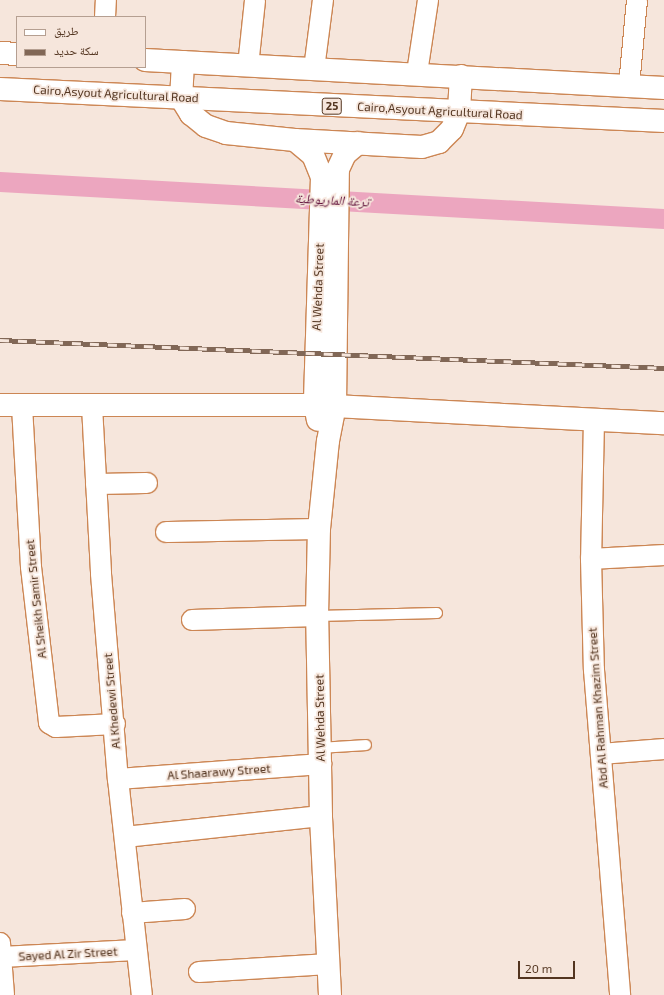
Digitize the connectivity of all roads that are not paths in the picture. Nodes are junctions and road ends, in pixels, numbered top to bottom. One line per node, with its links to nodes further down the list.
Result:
1 (106, 0): 6 (street)
2 (254, 0): 11 (street)
3 (323, 0): 12 (street)
4 (428, 0): 13 (street)
5 (637, 0): 15 (street)
6 (105, 16)
7 (0, 53): 8 (main road)
8 (16, 54)
9 (146, 60): 10 (main road)
10 (183, 62): 11 (main road); 18 (main road)
11 (248, 66): 12 (main road)
12 (314, 69): 13 (main road)
13 (417, 73): 14 (main road)
14 (461, 76): 15 (main road); 19 (main road)
15 (629, 86): 16 (main road)
16 (664, 88)
17 (0, 89): 18 (main road, Cairo,Asyout Agricultural Road / 25)
18 (181, 98): 19 (main road, Cairo,Asyout Agricultural Road / 25); 21 (main road)
19 (459, 112): 20 (main road, Cairo,Asyout Agricultural Road / 25); 22 (main road)
20 (664, 122)
21 (295, 140): 22 (main road); 23 (main road, Al Wehda Street)
22 (358, 143): 23 (main road, Al Wehda Street)
23 (330, 177): 27 (main road, Al Wehda Street)
24 (0, 405): 25 (main road)
25 (22, 406): 26 (main road); 39 (street, Al Sheikh Samir Street)
26 (92, 406): 27 (main road); 31 (street, Al Khedewi Street)
27 (325, 406): 28 (main road); 32 (main road, Al Wehda Street)
28 (594, 420): 29 (main road); 35 (street, Abd Al Rahman Khazim Street)
29 (664, 423)
30 (147, 483): 31 (street)
31 (96, 484): 39 (street, Al Khedewi Street)
32 (319, 529): 33 (street); 37 (main road, Al Wehda Street)
33 (166, 532)
34 (664, 555): 35 (street)
35 (591, 559): 42 (street, Abd Al Rahman Khazim Street)
36 (438, 613): 37 (lane)
37 (317, 616): 38 (street); 43 (main road, Al Wehda Street)
38 (192, 620)
39 (115, 724): 44 (street, Al Khedewi Street)
40 (366, 744): 43 (lane)
41 (664, 750): 42 (street)
42 (601, 754): 56 (street, Abd Al Rahman Khazim Street)
43 (320, 756): 44 (street, Al Shaarawy Street); 45 (main road, Al Wehda Street)
44 (118, 779): 46 (street, Al Khedewi Street)
45 (321, 816): 46 (street); 51 (main road, Al Wehda Street)
46 (125, 837): 48 (street, Al Khedewi Street)
47 (185, 909): 48 (street)
48 (132, 913): 49 (street, Al Khedewi Street)
49 (136, 950): 50 (street, Sayed Al Zir Street); 54 (street, Al Khedewi Street)
50 (0, 951): 53 (street)
51 (329, 964): 52 (street); 55 (main road, Al Wehda Street)
52 (199, 972)
53 (4, 995)
54 (142, 995)
55 (330, 995)
56 (620, 995)

